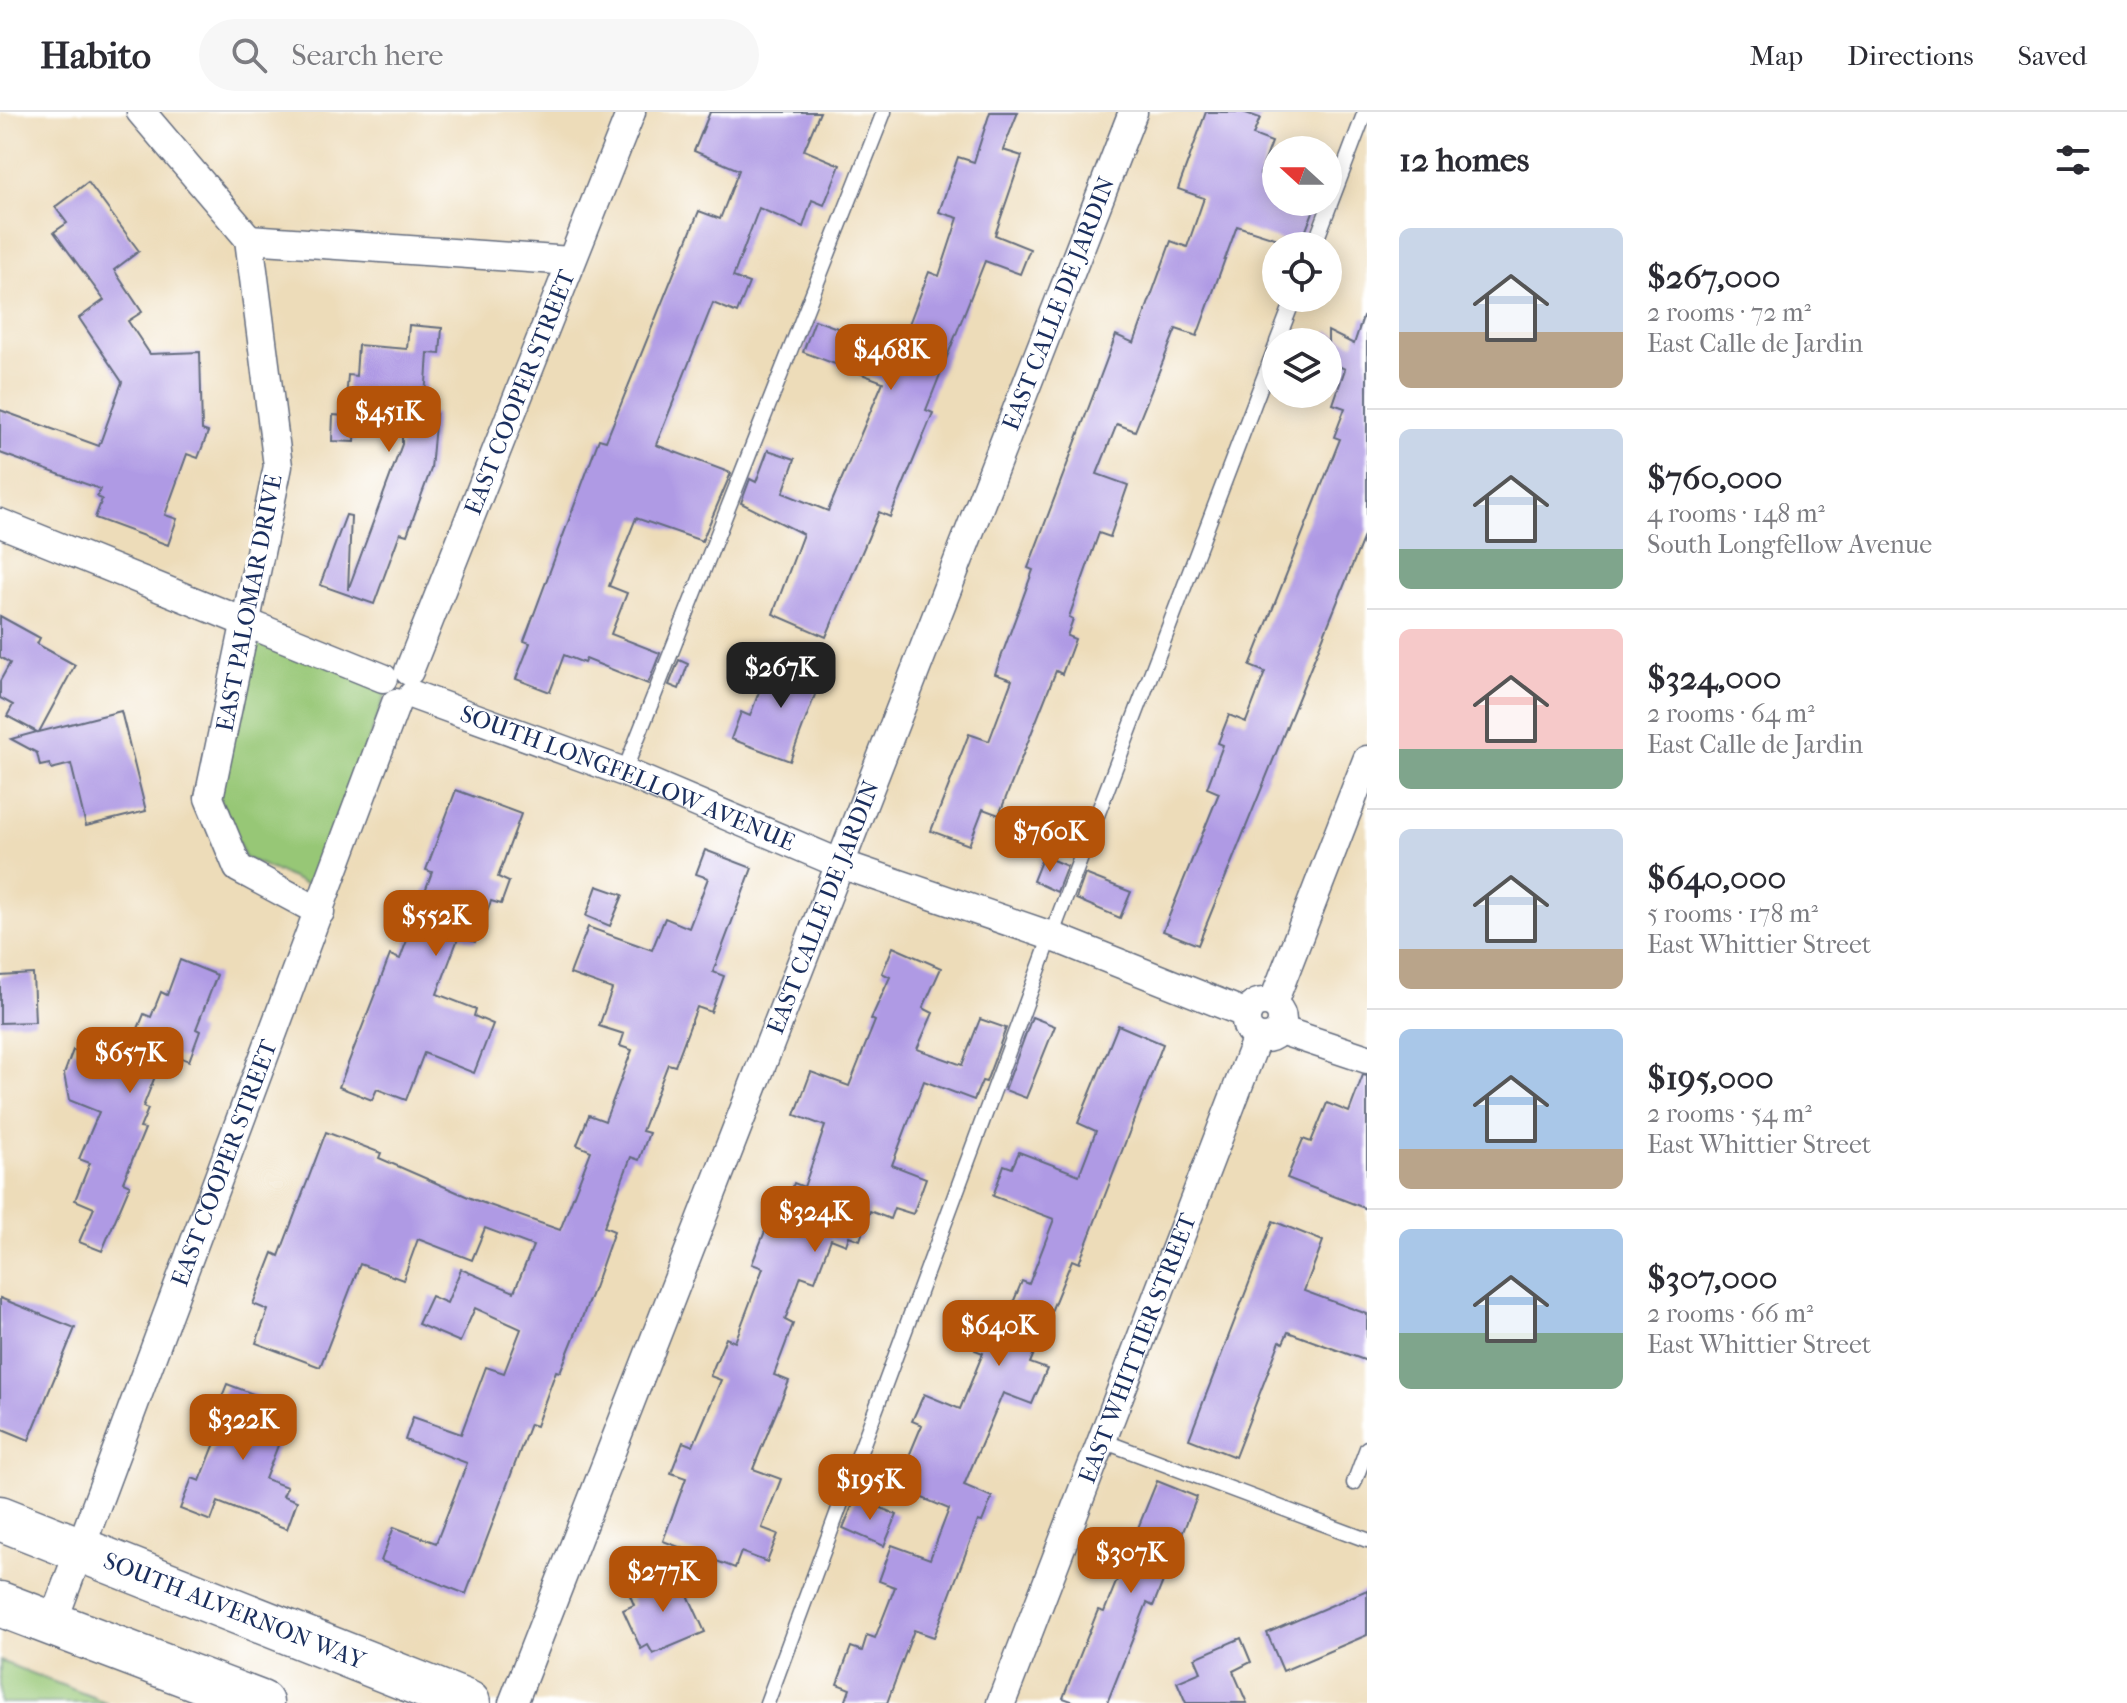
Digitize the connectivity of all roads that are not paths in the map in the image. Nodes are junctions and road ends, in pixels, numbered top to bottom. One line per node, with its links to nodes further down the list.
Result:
1 (141, 112): 7 (street)
2 (631, 112): 8 (street, EAST COOPER STREET)
3 (884, 112): 14 (lane)
4 (1133, 112): 15 (street, EAST CALLE DE JARDIN)
5 (1365, 112): 6 (lane)
6 (1319, 232)
7 (249, 239): 8 (street); 11 (street, EAST PALOMAR DRIVE)
8 (571, 261): 12 (street, EAST COOPER STREET)
9 (1262, 383): 17 (lane)
10 (0, 523): 11 (street, SOUTH LONGFELLOW AVENUE)
11 (248, 621): 12 (street, SOUTH LONGFELLOW AVENUE); 16 (street, EAST PALOMAR DRIVE)
12 (400, 687): 14 (street, SOUTH LONGFELLOW AVENUE); 16 (street, EAST COOPER STREET)
13 (1367, 760): 18 (street, EAST WHITTIER STREET)
14 (624, 772): 15 (street, SOUTH LONGFELLOW AVENUE)
15 (841, 864): 17 (street, SOUTH LONGFELLOW AVENUE); 30 (street, EAST CALLE DE JARDIN)
16 (320, 912): 25 (street, EAST COOPER STREET)
17 (1051, 936): 18 (street, SOUTH LONGFELLOW AVENUE); 31 (lane)
18 (1264, 1021): 19 (street, SOUTH LONGFELLOW AVENUE); 20 (street, EAST WHITTIER STREET)
19 (1367, 1059)
20 (1103, 1441): 24 (lane); 32 (street, EAST WHITTIER STREET)
21 (1367, 1448): 22 (lane)
22 (1354, 1483)
23 (0, 1518): 25 (main road, SOUTH ALVERNON WAY)
24 (1367, 1540)
25 (79, 1552): 27 (street, EAST COOPER STREET); 29 (main road, SOUTH ALVERNON WAY)
26 (0, 1604): 27 (main road)
27 (52, 1624): 28 (main road)
28 (261, 1703)
29 (468, 1703)
30 (513, 1703)
31 (767, 1703)
32 (1001, 1703)

